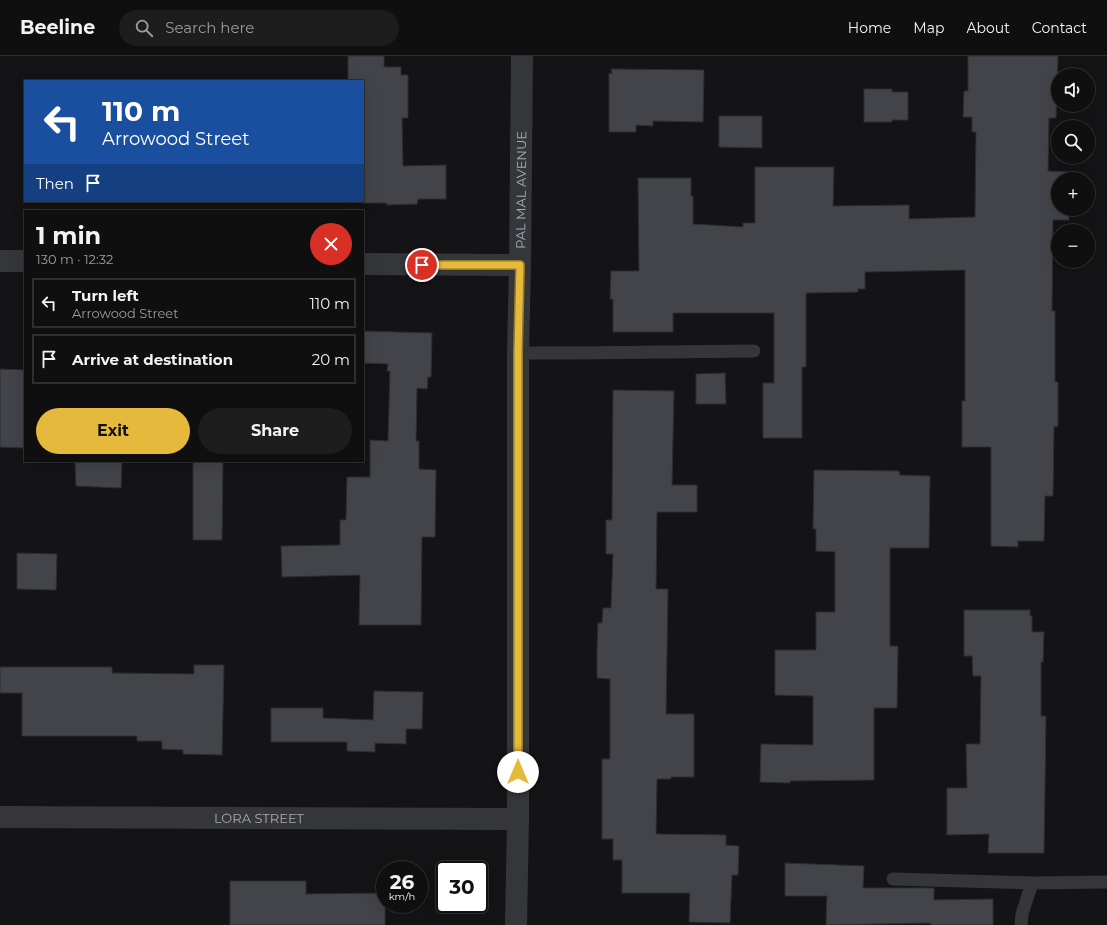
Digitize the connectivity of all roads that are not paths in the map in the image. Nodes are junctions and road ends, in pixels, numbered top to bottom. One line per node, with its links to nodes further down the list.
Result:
1 (522, 56): 5 (street, PAL MAL AVENUE)
2 (0, 260): 3 (street)
3 (24, 261)
4 (364, 264): 5 (street)
5 (520, 265): 7 (street, PAL MAL AVENUE)
6 (754, 351): 7 (lane)
7 (518, 352): 9 (street, PAL MAL AVENUE)
8 (0, 817): 9 (street, LORA STREET)
9 (518, 819): 13 (street, PAL MAL AVENUE)
10 (893, 879): 12 (lane)
11 (1107, 882): 12 (lane)
12 (1032, 883): 14 (lane)
13 (516, 925)
14 (1021, 925)

